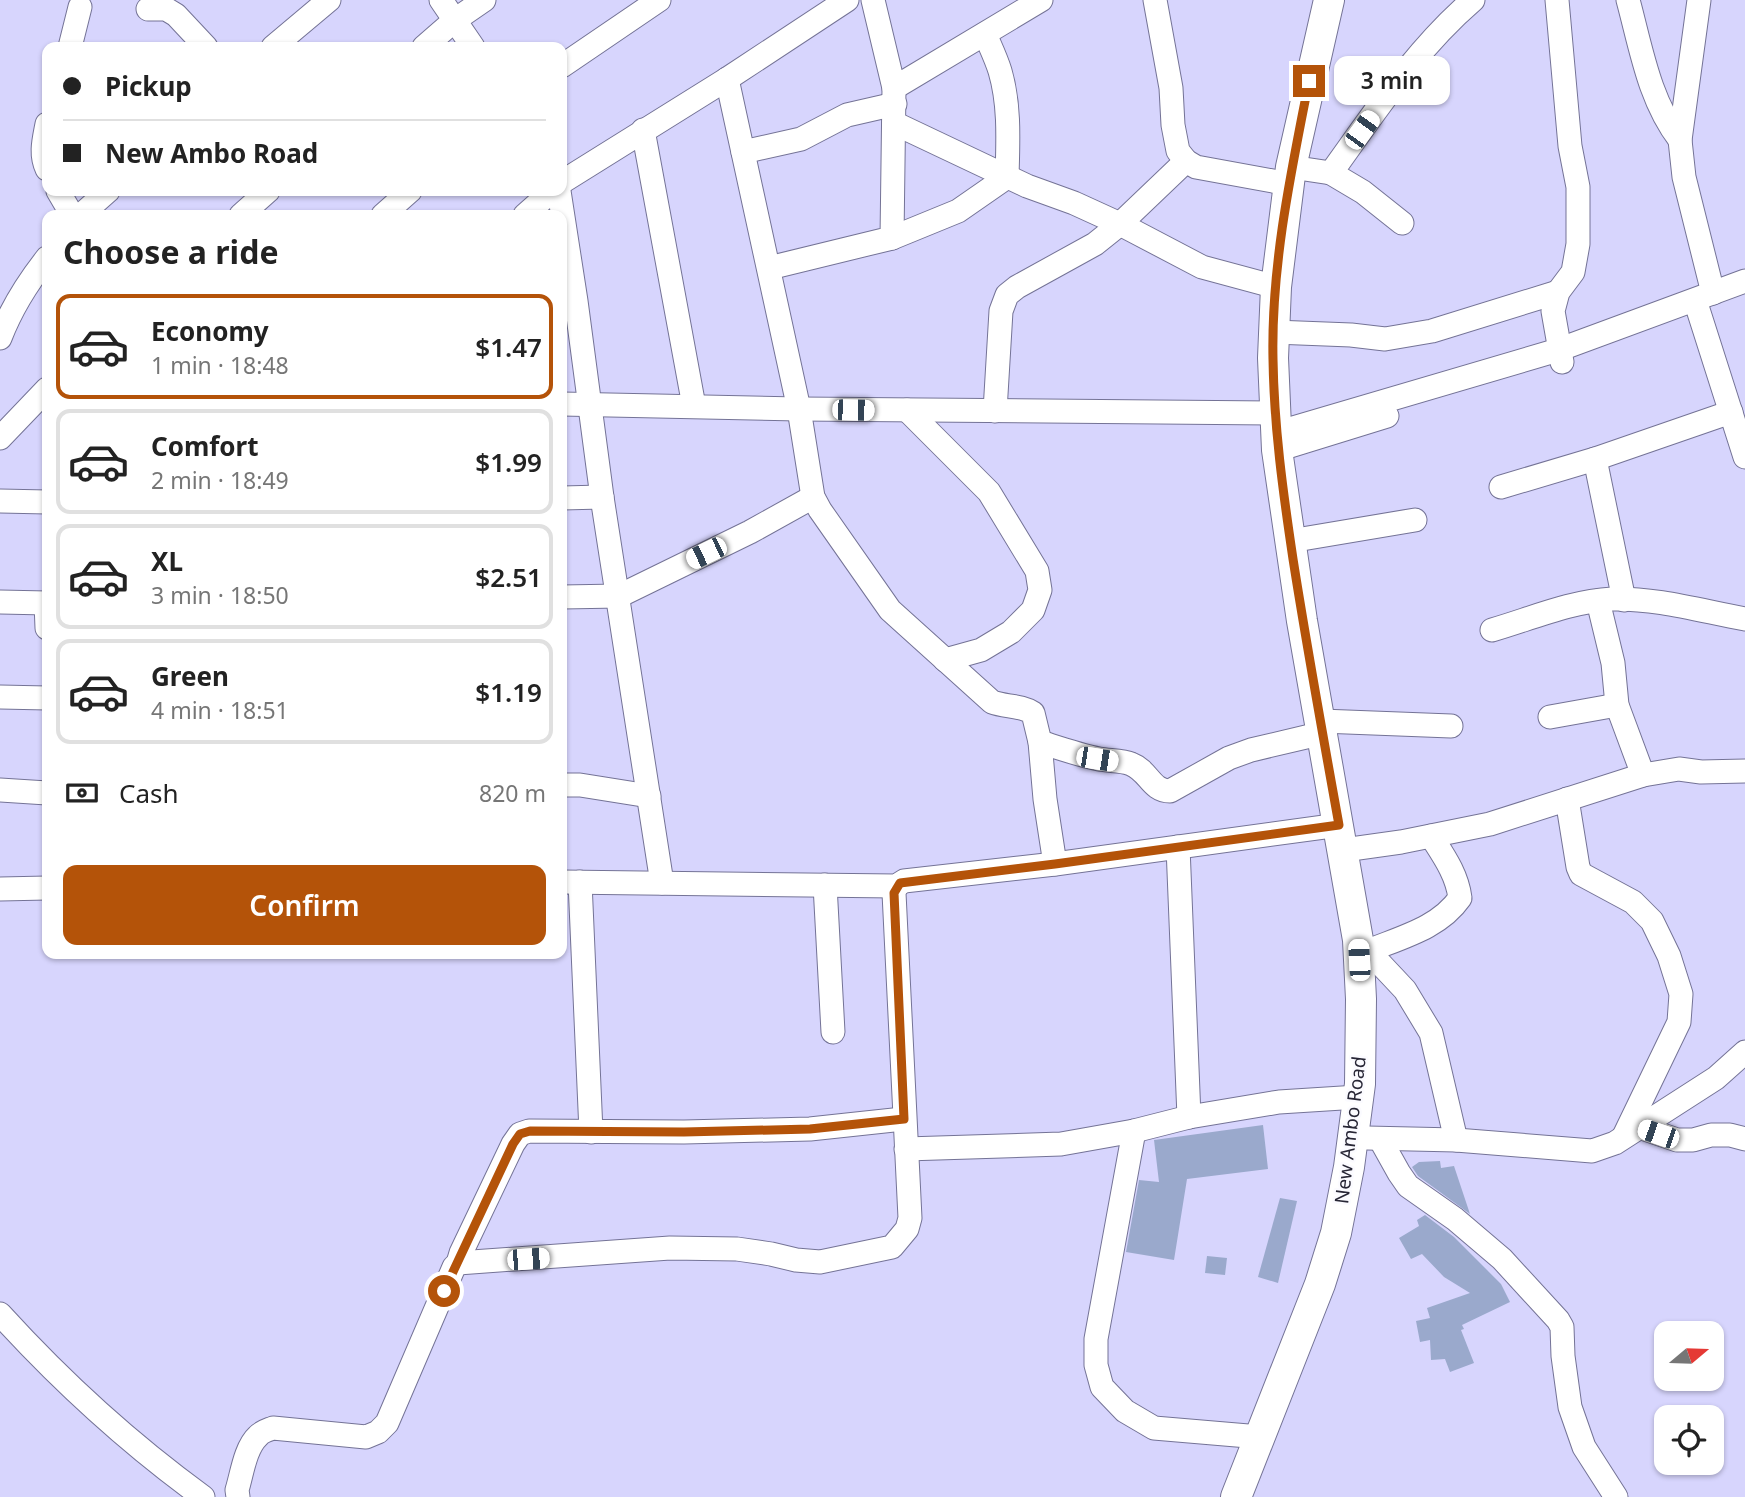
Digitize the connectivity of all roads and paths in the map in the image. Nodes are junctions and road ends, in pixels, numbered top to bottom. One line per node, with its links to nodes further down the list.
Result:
1 (329, 0): 20 (street)
2 (441, 0): 16 (street)
3 (484, 0): 16 (street)
4 (659, 0): 23 (street)
5 (847, 0): 24 (street)
6 (873, 0): 25 (street)
7 (1041, 0): 17 (street)
8 (1155, 0): 29 (street)
9 (1329, 0): 31 (main road, New Ambo Road)
10 (1473, 0): 30 (street)
11 (1557, 0): 50 (street)
12 (1628, 0): 27 (street)
13 (1699, 0): 27 (street)
14 (80, 8): 18 (street)
15 (148, 9): 19 (street)
16 (455, 20): 21 (street); 22 (street)
17 (985, 34): 25 (street); 32 (street)
18 (71, 42)
19 (201, 42)
20 (279, 42)
21 (431, 42)
22 (470, 42)
23 (567, 63)
24 (727, 79): 26 (street); 28 (street)
25 (894, 105): 28 (street); 32 (street); 44 (street)
26 (643, 130): 33 (street); 60 (street)
27 (1680, 140): 53 (street)
28 (743, 152): 46 (street)
29 (1186, 161): 31 (street); 43 (street)
30 (1331, 173): 31 (street); 42 (street)
31 (1290, 176): 49 (main road, New Ambo Road)
32 (1007, 177): 43 (street); 44 (street)
33 (567, 179)
34 (102, 196): 38 (street)
35 (262, 196): 39 (street)
36 (404, 196): 40 (street)
37 (546, 196): 41 (street)
38 (87, 210)
39 (247, 210)
40 (389, 210)
41 (531, 210)
42 (1402, 223)
43 (1120, 224): 49 (street); 63 (street)
44 (892, 238): 46 (street)
45 (42, 264): 55 (street)
46 (769, 268): 61 (street)
47 (567, 279): 52 (street)
48 (1745, 281): 53 (street)
49 (1276, 287): 54 (main road, New Ambo Road)
50 (1558, 292): 54 (street); 56 (street)
51 (1745, 296): 53 (street)
52 (569, 301): 59 (street)
53 (1703, 302): 56 (street); 64 (street)
54 (1274, 332): 65 (main road, New Ambo Road)
55 (0, 338)
56 (1560, 356): 65 (street)
57 (42, 396): 66 (street)
58 (567, 404): 59 (street)
59 (591, 404): 60 (street); 71 (street)
60 (694, 406): 61 (street)
61 (799, 410): 62 (street); 70 (street)
62 (907, 410): 63 (street); 85 (street)
63 (995, 411): 65 (street)
64 (1731, 412): 67 (street); 68 (street)
65 (1276, 432): 76 (main road, New Ambo Road)
66 (0, 438)
67 (1745, 457)
68 (1595, 459): 69 (street); 79 (street)
69 (1501, 487)
70 (813, 496): 77 (street); 85 (street)
71 (603, 497): 72 (street); 77 (street)
72 (567, 498)
73 (0, 501): 74 (street)
74 (42, 502)
75 (1415, 520): 76 (street)
76 (1290, 541): 91 (main road, New Ambo Road)
77 (619, 596): 78 (street); 98 (street)
78 (567, 597)
79 (1624, 600): 80 (street); 83 (street)
80 (1598, 601): 84 (street); 88 (street)
81 (0, 602): 82 (street)
82 (42, 603)
83 (1745, 619)
84 (1492, 630)
85 (945, 660): 92 (street)
86 (0, 697): 87 (street)
87 (42, 698)
88 (1617, 705): 89 (street); 94 (street)
89 (1550, 717)
90 (1451, 726): 91 (street)
91 (1322, 727): 92 (street); 101 (main road, New Ambo Road)
92 (1040, 742): 103 (street)
93 (1745, 771): 94 (street)
94 (1643, 775): 99 (street)
95 (567, 785): 98 (street)
96 (0, 790): 97 (street)
97 (42, 793)
98 (649, 796): 105 (street)
99 (1567, 799): 100 (street); 118 (street)
100 (1431, 836): 101 (street); 110 (street)
101 (1341, 837): 102 (street); 110 (main road, New Ambo Road)
102 (1178, 847): 103 (street); 114 (street)
103 (1055, 864): 107 (street)
104 (571, 882): 105 (street); 117 (street)
105 (662, 883): 106 (street)
106 (825, 885): 107 (street); 111 (street)
107 (897, 886): 115 (street)
108 (42, 888): 109 (street)
109 (0, 889)
110 (1363, 945): 113 (main road, New Ambo Road); 121 (street)
111 (833, 1032)
112 (1745, 1052): 118 (street)
113 (1358, 1097): 114 (street); 119 (main road, New Ambo Road)
114 (1189, 1117): 116 (street)
115 (904, 1119): 117 (street); 122 (street)
116 (1135, 1131): 122 (street); 125 (street)
117 (591, 1132): 123 (street)
118 (1631, 1132): 120 (street); 121 (street)
119 (1367, 1138): 121 (street); 125 (main road, New Ambo Road); 129 (street)
120 (1745, 1139)
121 (1457, 1140)
122 (906, 1149): 123 (street)
123 (458, 1263): 127 (street)
124 (0, 1314): 126 (street)
125 (1260, 1437): 128 (main road, New Ambo Road)
126 (203, 1497)
127 (238, 1497)
128 (1236, 1497)
129 (1616, 1497)

